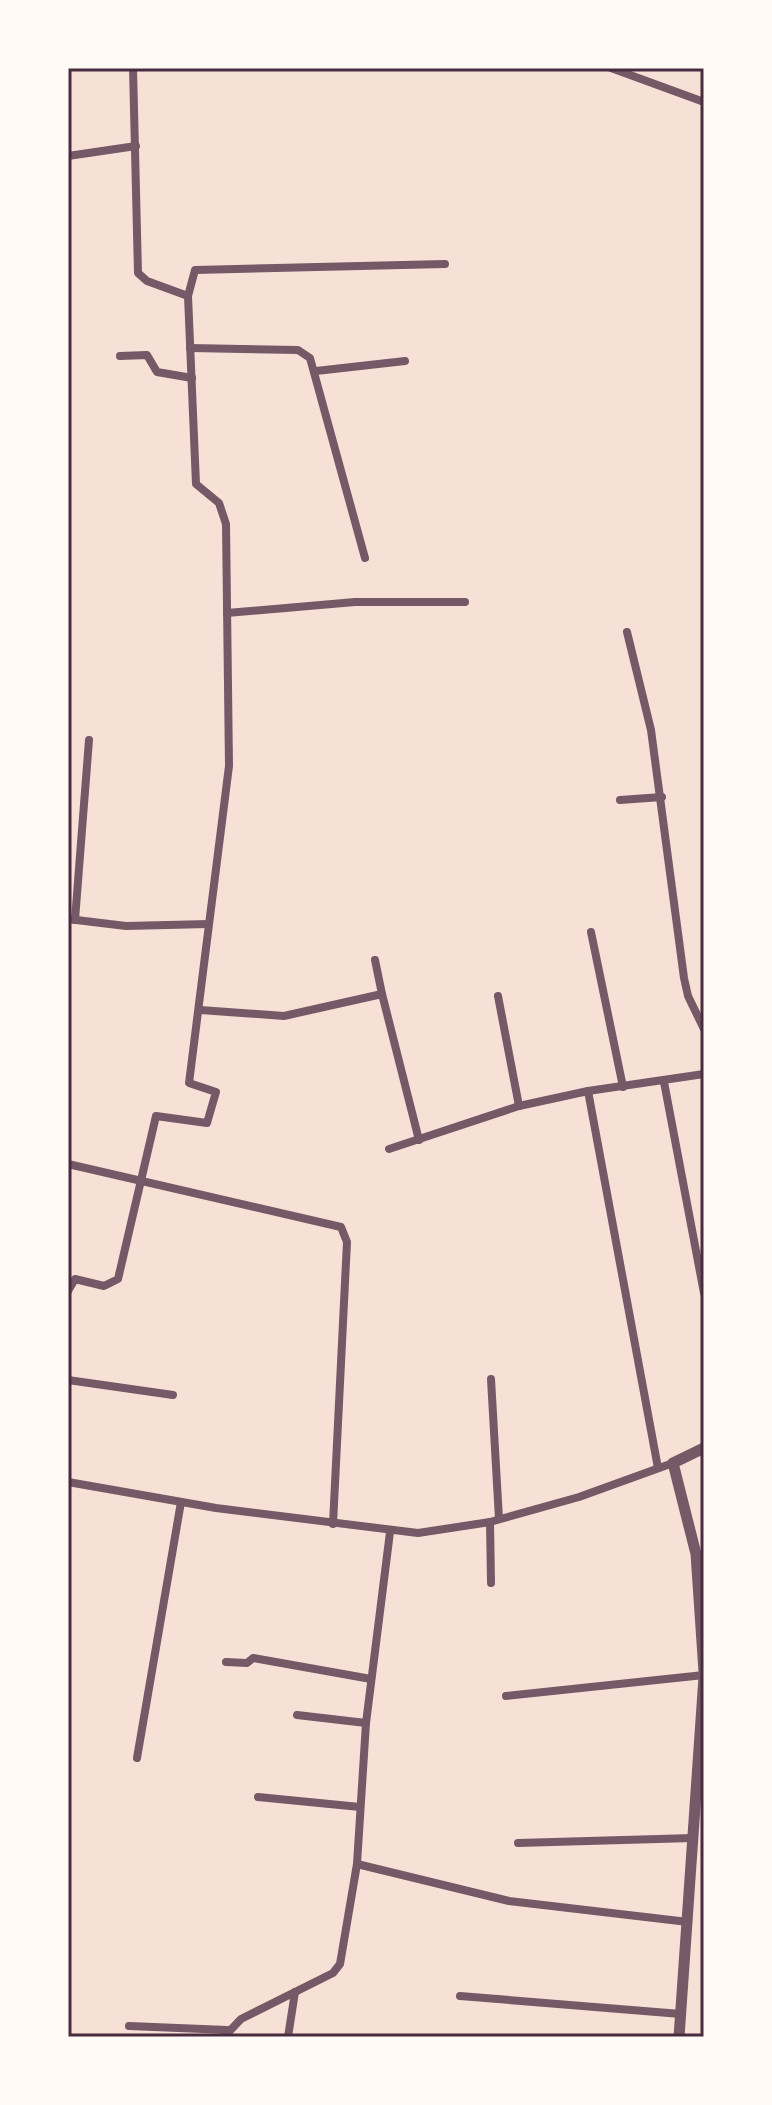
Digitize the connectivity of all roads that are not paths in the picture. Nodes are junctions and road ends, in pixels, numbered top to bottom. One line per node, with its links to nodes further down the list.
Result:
1 (133, 68): 4 (street)
2 (611, 68): 3 (street)
3 (704, 102)
4 (136, 146): 5 (street); 7 (street)
5 (68, 156)
6 (445, 264): 7 (street)
7 (188, 296): 8 (street)
8 (190, 348): 11 (street); 12 (street)
9 (120, 356): 12 (street)
10 (405, 361): 11 (street)
11 (316, 371): 13 (street)
12 (192, 378): 15 (street)
13 (365, 558)
14 (465, 602): 15 (street)
15 (228, 616): 21 (street)
16 (627, 632): 18 (street)
17 (89, 740): 20 (street)
18 (662, 797): 19 (street); 27 (street)
19 (620, 800)
20 (71, 919): 21 (street)
21 (208, 924): 26 (street)
22 (591, 932): 30 (street)
23 (375, 960): 24 (street)
24 (382, 994): 26 (street); 33 (street)
25 (498, 996): 32 (street)
26 (200, 1010): 36 (street)
27 (704, 1029)
28 (704, 1074): 29 (street)
29 (664, 1082): 30 (street); 38 (street)
30 (623, 1087): 31 (street)
31 (588, 1091): 32 (street); 44 (street)
32 (519, 1106): 33 (street)
33 (419, 1140): 34 (street)
34 (389, 1149)
35 (68, 1164): 36 (street)
36 (142, 1180): 37 (street); 48 (street)
37 (68, 1291)
38 (704, 1293)
39 (491, 1379): 47 (street)
40 (68, 1380): 41 (street)
41 (173, 1395)
42 (704, 1448): 43 (street)
43 (673, 1463): 44 (street); 52 (street)
44 (658, 1468): 47 (street)
45 (68, 1482): 46 (street)
46 (181, 1502): 48 (street); 58 (street)
47 (495, 1520): 49 (street); 50 (street)
48 (333, 1524): 49 (street)
49 (390, 1532): 53 (street)
50 (491, 1583)
51 (226, 1662): 53 (street)
52 (704, 1675): 54 (street); 55 (street)
53 (371, 1679): 57 (street)
54 (704, 1688): 59 (street)
55 (506, 1696)
56 (297, 1715): 57 (street)
57 (366, 1723): 61 (street)
58 (137, 1758)
59 (701, 1759): 62 (street)
60 (258, 1797): 61 (street)
61 (360, 1807): 64 (street)
62 (693, 1838): 63 (street); 65 (street)
63 (518, 1843)
64 (357, 1864): 65 (street); 66 (street)
65 (688, 1922): 68 (street)
66 (295, 1992): 70 (street); 71 (street)
67 (460, 1996): 68 (street)
68 (681, 2014): 72 (street)
69 (129, 2026): 70 (street)
70 (226, 2034)
71 (288, 2037)
72 (679, 2037)

